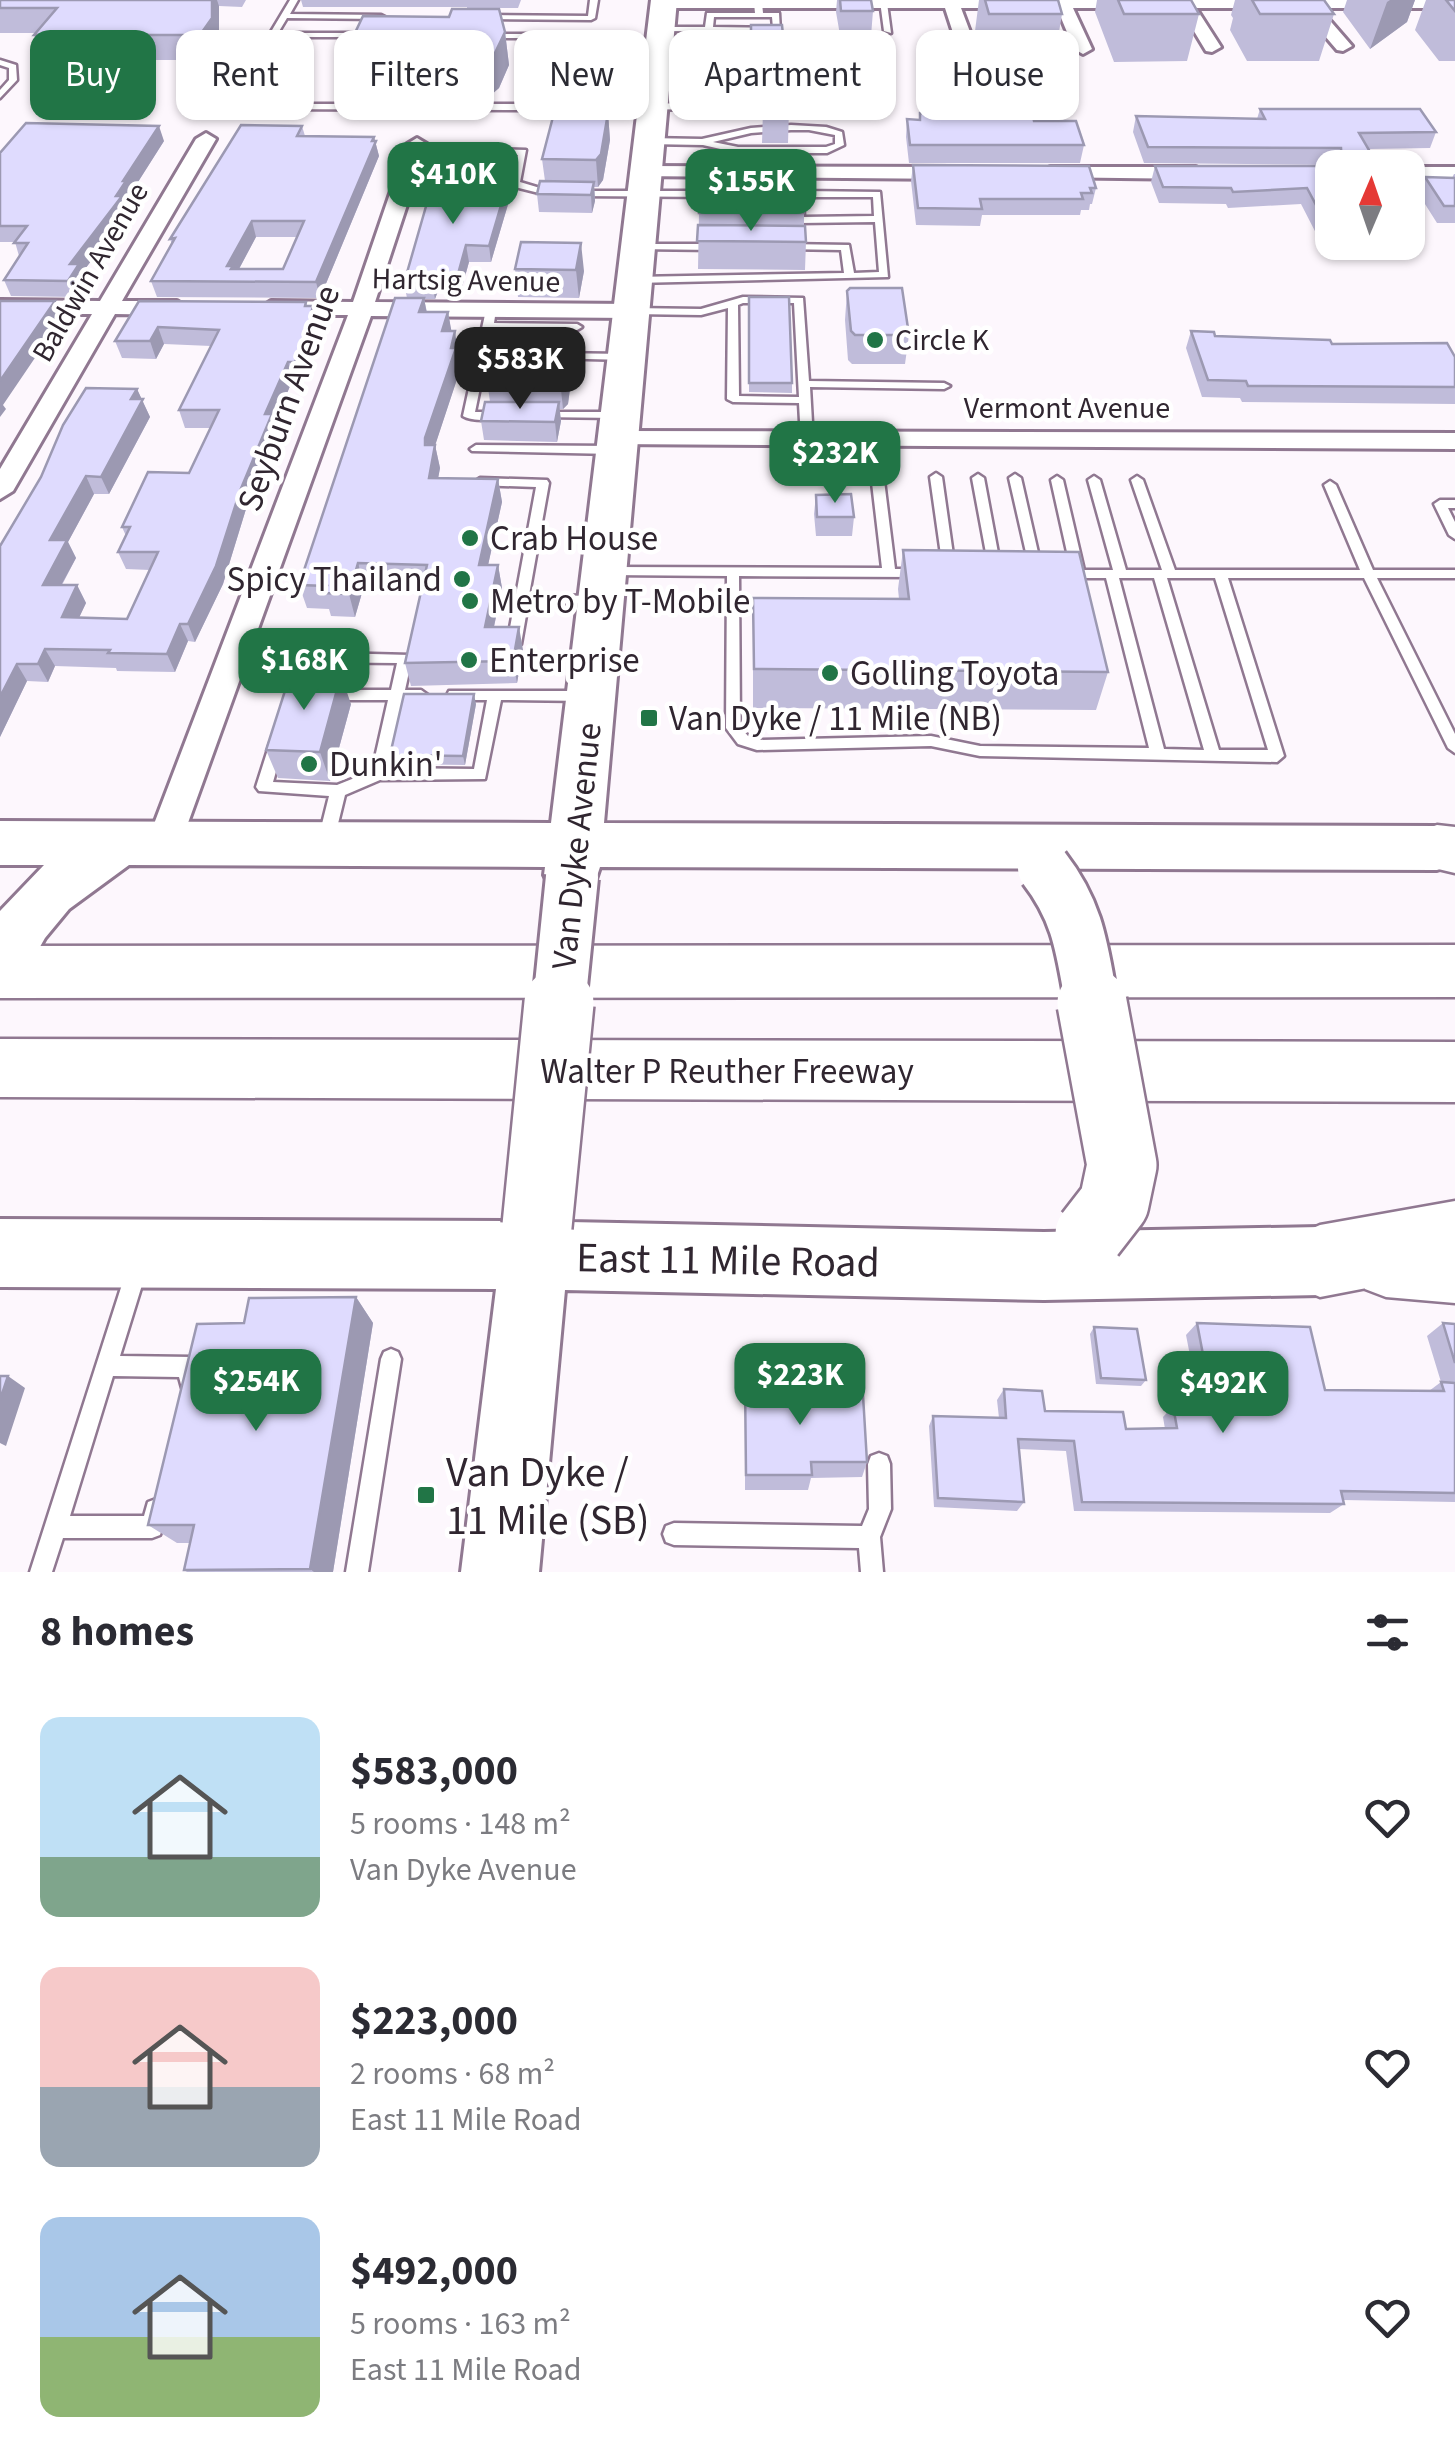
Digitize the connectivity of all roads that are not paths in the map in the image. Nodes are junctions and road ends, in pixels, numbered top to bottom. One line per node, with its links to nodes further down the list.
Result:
1 (294, 0): 17 (lane)
2 (550, 0): 20 (lane)
3 (594, 0): 20 (lane)
4 (1023, 1): 9 (street); 10 (street)
5 (1326, 1): 12 (street); 14 (street)
6 (723, 2): 16 (street); 22 (street)
7 (784, 2): 8 (street); 16 (street)
8 (891, 2): 9 (street); 25 (lane)
9 (951, 2): 26 (street)
10 (1053, 2): 13 (street); 30 (street)
11 (1207, 2): 12 (street); 13 (street)
12 (1305, 2): 28 (street)
13 (1186, 3): 29 (street)
14 (1424, 3): 15 (street); 21 (street)
15 (1455, 4)
16 (758, 9): 23 (lane); 23 (lane)
17 (285, 16): 18 (lane); 24 (lane)
18 (396, 17)
19 (471, 17): 20 (lane)
20 (546, 18)
21 (1442, 22)
22 (661, 29): 22 (lane); 23 (lane); 34 (main road, Van Dyke Avenue)
23 (709, 29)
24 (277, 30)
25 (888, 30)
26 (961, 30)
27 (494, 36): 33 (lane)
28 (1343, 46)
29 (1212, 48)
30 (1083, 49)
31 (0, 62): 32 (lane)
32 (0, 94)
33 (494, 106)
34 (652, 106): 35 (lane); 40 (main road, Van Dyke Avenue)
35 (669, 106)
36 (722, 107): 36 (lane)
37 (206, 138): 57 (street, Baldwin Avenue)
38 (703, 142): 38 (lane); 40 (lane)
39 (417, 144): 60 (street, Seyburn Avenue)
40 (645, 169): 46 (street); 47 (lane); 48 (lane); 54 (main road, Van Dyke Avenue)
41 (974, 173): 46 (street)
42 (1032, 173): 43 (street)
43 (1224, 173)
44 (1425, 173): 45 (street)
45 (1455, 173)
46 (797, 183): 49 (lane); 50 (lane); 50 (lane)
47 (516, 184): 47 (lane)
48 (726, 194)
49 (744, 194)
50 (879, 219): 53 (lane)
51 (727, 247): 54 (lane)
52 (767, 247): 53 (lane)
53 (848, 276): 54 (lane)
54 (635, 279): 55 (lane); 61 (street, Hartsig Avenue); 66 (main road, Van Dyke Avenue)
55 (733, 303): 67 (lane); 69 (lane)
56 (0, 307): 57 (street)
57 (108, 307): 58 (street); 85 (street, Baldwin Avenue)
58 (206, 308)
59 (245, 308): 60 (street, Hartsig Avenue)
60 (360, 309): 61 (street, Hartsig Avenue); 115 (street, Seyburn Avenue)
61 (490, 318): 62 (lane); 63 (lane)
62 (577, 327)
63 (482, 356): 64 (lane); 71 (lane)
64 (499, 356)
65 (533, 356): 66 (lane)
66 (627, 357): 72 (main road, Van Dyke Avenue)
67 (804, 384): 68 (lane); 69 (lane)
68 (944, 386)
69 (805, 400): 73 (lane)
70 (530, 415): 72 (lane)
71 (510, 416)
72 (619, 435): 73 (street, Vermont Avenue); 76 (lane); 98 (main road, Van Dyke Avenue)
73 (808, 440): 74 (street, Vermont Avenue)
74 (872, 440): 75 (street, Vermont Avenue); 89 (lane)
75 (1455, 441)
76 (476, 449)
77 (936, 478): 90 (lane)
78 (978, 478): 91 (lane)
79 (1016, 478): 91 (lane)
80 (1057, 480): 92 (lane)
81 (1094, 480): 93 (lane)
82 (1137, 480): 94 (lane)
83 (474, 482): 99 (lane)
84 (1330, 485): 97 (lane)
85 (0, 490)
86 (1455, 504): 87 (lane)
87 (1455, 535)
88 (732, 572): 89 (lane); 98 (lane); 109 (lane)
89 (889, 572): 90 (lane)
90 (949, 573): 91 (lane)
91 (1001, 573): 92 (lane)
92 (1079, 574): 93 (lane)
93 (1116, 574): 94 (lane); 109 (lane)
94 (1164, 574): 95 (lane); 110 (lane)
95 (1220, 574): 97 (lane); 110 (lane)
96 (1455, 574): 97 (lane)
97 (1369, 576): 108 (lane)
98 (604, 585): 99 (lane); 103 (main road, Van Dyke Avenue)
99 (522, 599): 100 (lane)
100 (514, 644)
101 (296, 658): 105 (lane)
102 (310, 695): 105 (lane)
103 (592, 696): 104 (lane); 118 (main road, Van Dyke Avenue)
104 (494, 702): 105 (lane); 106 (lane); 111 (lane)
105 (399, 704): 111 (lane)
106 (475, 709)
107 (281, 732): 112 (lane)
108 (1455, 748)
109 (1158, 754): 110 (lane)
110 (1213, 756)
111 (378, 774): 112 (lane)
112 (338, 791): 114 (lane)
113 (0, 842): 115 (main road)
114 (325, 844): 115 (main road); 118 (main road)
115 (141, 845): 119 (main road)
116 (1449, 849): 117 (main road)
117 (1024, 856): 118 (main road); 126 (main road, bridge)
118 (574, 860): 125 (main road, Van Dyke Avenue, bridge)
119 (0, 962)
120 (1455, 971): 121 (highway)
121 (0, 972)
122 (0, 1068): 123 (highway, Walter P Reuther Freeway)
123 (1455, 1072)
124 (1455, 1236): 129 (highway)
125 (536, 1240): 126 (main road, East 11 Mile Road); 128 (main road, East 11 Mile Road); 141 (main road, Van Dyke Avenue)
126 (1067, 1250): 129 (main road, East 11 Mile Road)
127 (0, 1253): 128 (main road, East 11 Mile Road)
128 (141, 1254): 132 (lane)
129 (1320, 1261): 130 (main road, East 11 Mile Road)
130 (1455, 1272)
131 (391, 1359): 140 (lane)
132 (106, 1366): 133 (lane); 136 (lane)
133 (183, 1403)
134 (879, 1464): 138 (lane)
135 (160, 1492): 136 (lane)
136 (55, 1527): 139 (lane)
137 (674, 1534): 138 (lane)
138 (869, 1537): 142 (lane)
139 (41, 1572)
140 (357, 1572)
141 (500, 1572)
142 (872, 1572)

